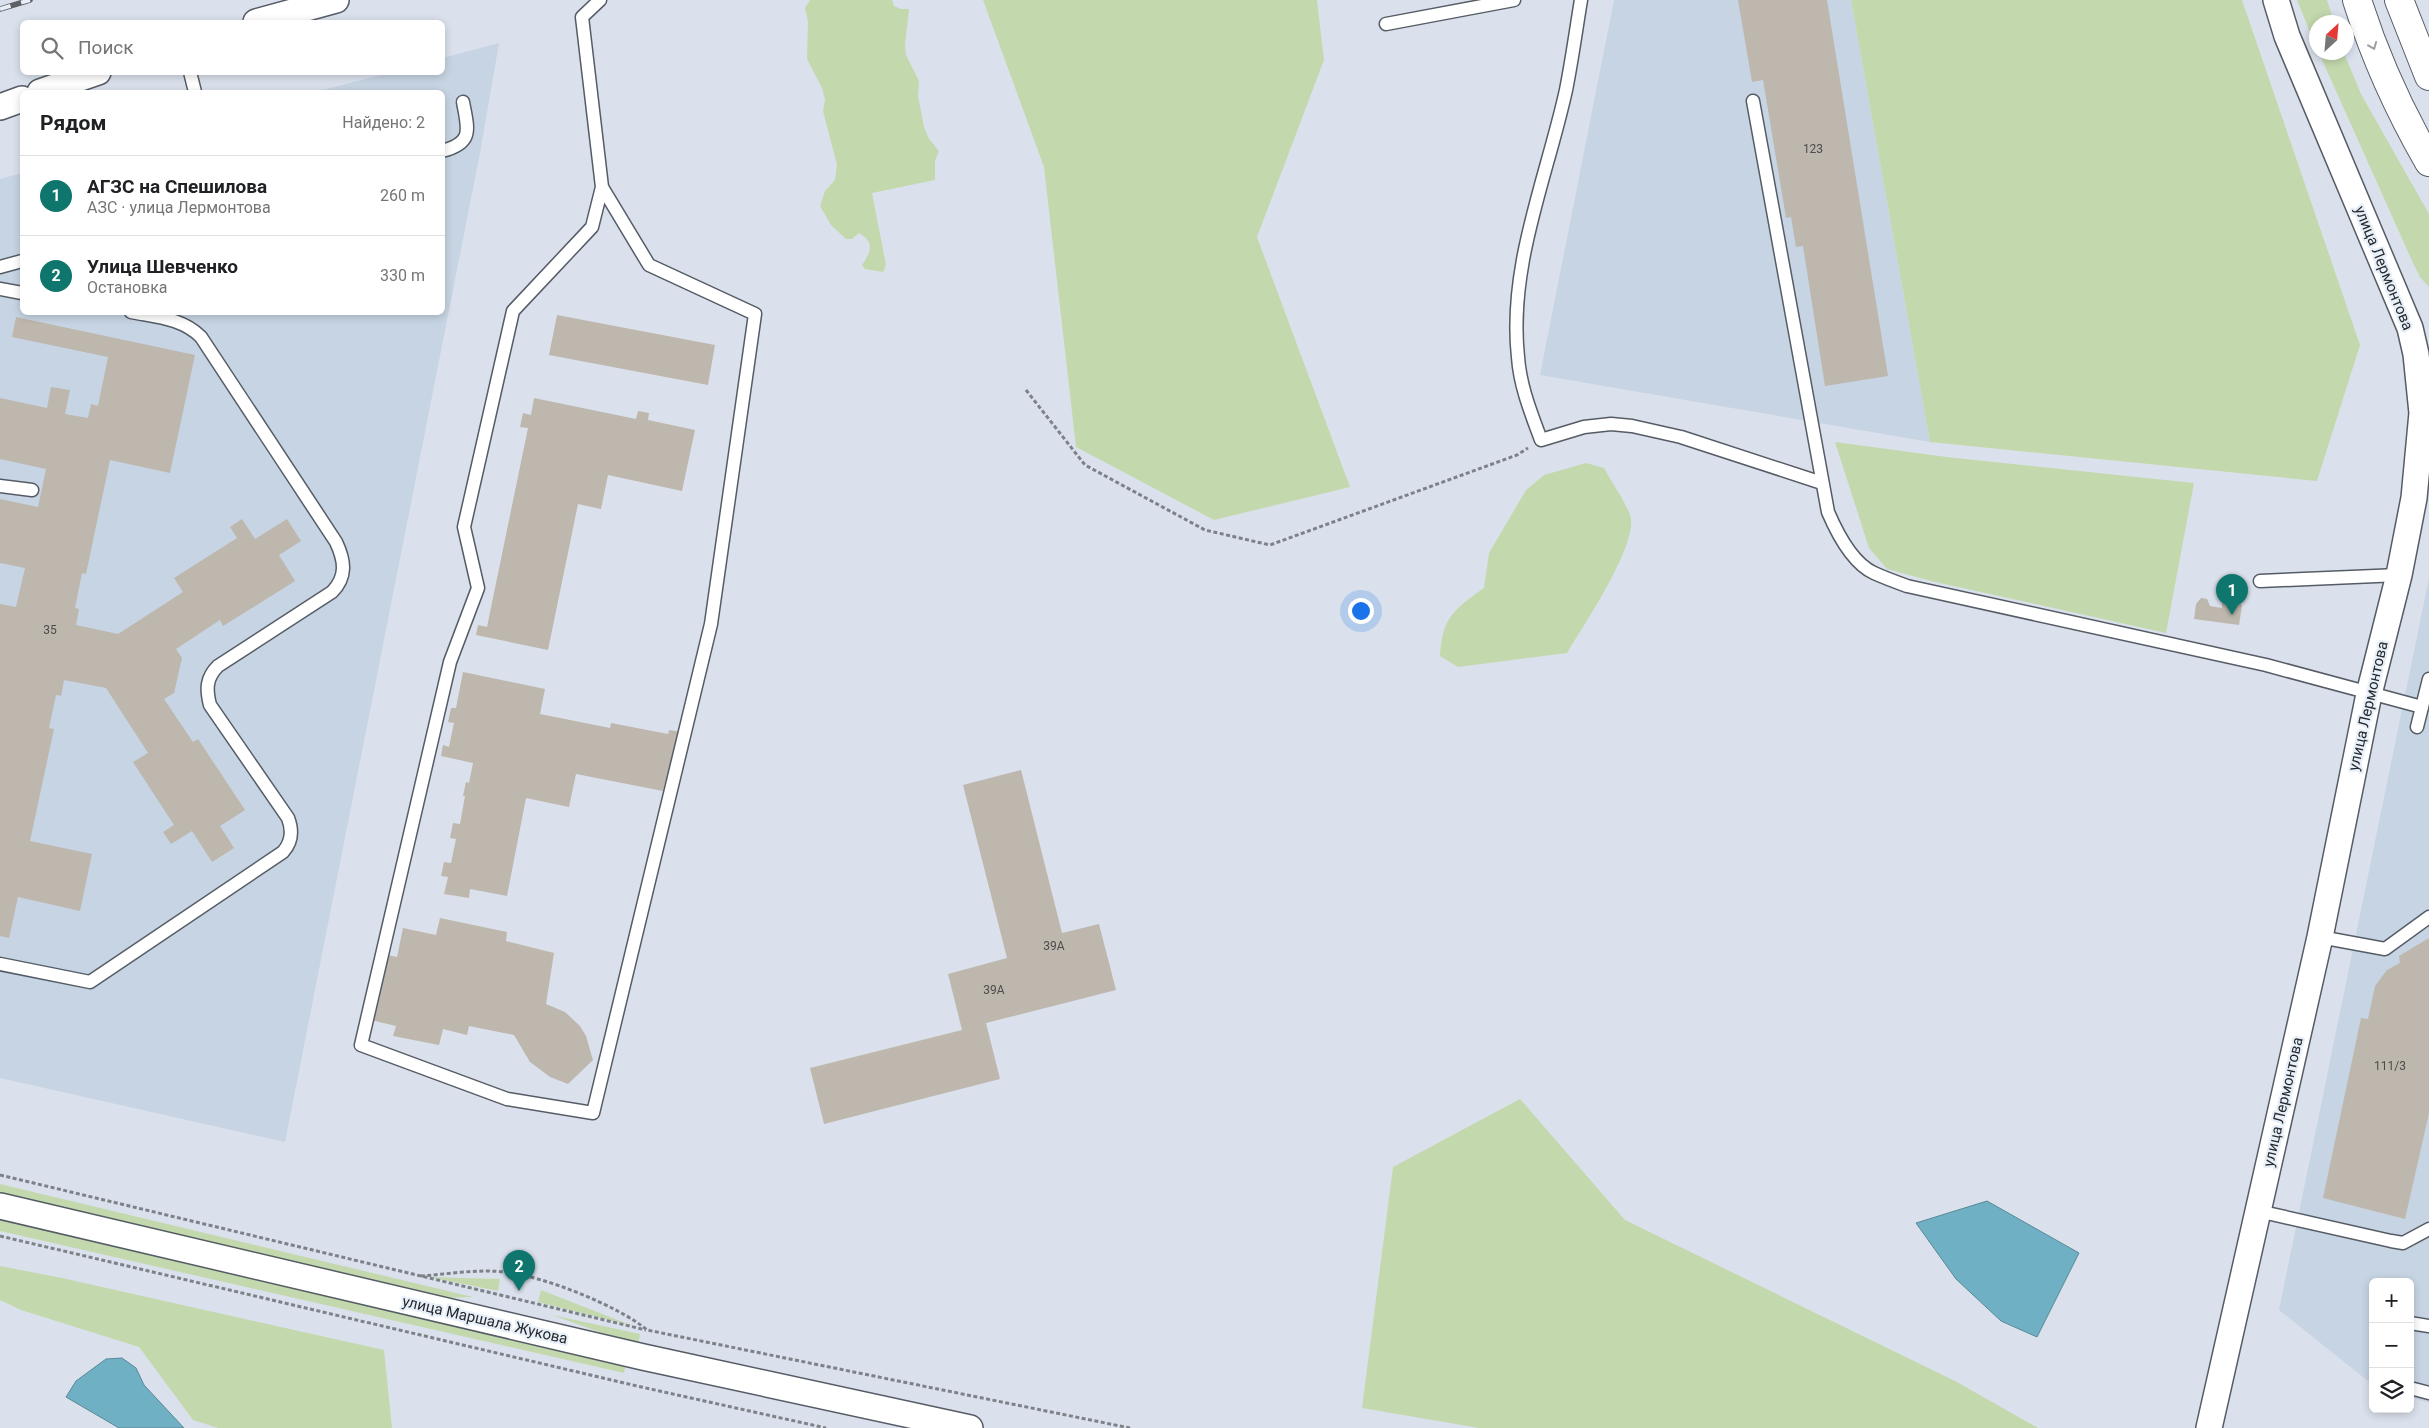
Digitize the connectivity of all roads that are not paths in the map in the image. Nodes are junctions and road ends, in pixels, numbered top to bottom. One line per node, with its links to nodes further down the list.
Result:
1 (336, 0): 8 (street)
2 (600, 0): 21 (lane)
3 (1514, 0): 9 (lane)
4 (1581, 0): 30 (lane)
5 (2276, 0): 27 (street, улица Лермонтова)
6 (2357, 0): 20 (main road, one-way to 20)
7 (2399, 0): 12 (main road)
8 (263, 20)
9 (1386, 24)
10 (89, 75): 13 (street)
11 (191, 75): 14 (lane)
12 (2429, 76)
13 (46, 90)
14 (194, 90)
15 (20, 100): 18 (street)
16 (1753, 101): 30 (lane)
17 (463, 102): 19 (lane)
18 (0, 107)
19 (445, 150)
20 (2429, 162)
21 (602, 187): 21 (lane)
22 (20, 262): 23 (lane)
23 (0, 267)
24 (0, 289): 25 (lane)
25 (20, 293)
26 (145, 315): 41 (lane)
27 (2420, 328): 28 (street, улица Лермонтова)
28 (2426, 403): 29 (street, улица Лермонтова)
29 (2424, 452): 33 (street, улица Лермонтова)
30 (1822, 483): 36 (lane)
31 (0, 486): 32 (lane)
32 (32, 490)
33 (2399, 575): 34 (lane); 36 (street, улица Лермонтова)
34 (2260, 582)
35 (2429, 679): 37 (lane)
36 (2369, 694): 37 (lane); 40 (street, улица Лермонтова)
37 (2422, 707): 38 (lane)
38 (2418, 727)
39 (2429, 917): 40 (lane)
40 (2320, 937): 43 (street, улица Лермонтова)
41 (0, 964)
42 (0, 1206): 49 (street, улица Маршала Жукова)
43 (2258, 1211): 44 (lane); 50 (street, улица Лермонтова)
44 (2429, 1229)
45 (2414, 1324): 46 (lane)
46 (2429, 1326)
47 (2414, 1389): 48 (lane)
48 (2429, 1393)
49 (970, 1428)
50 (2209, 1428)

